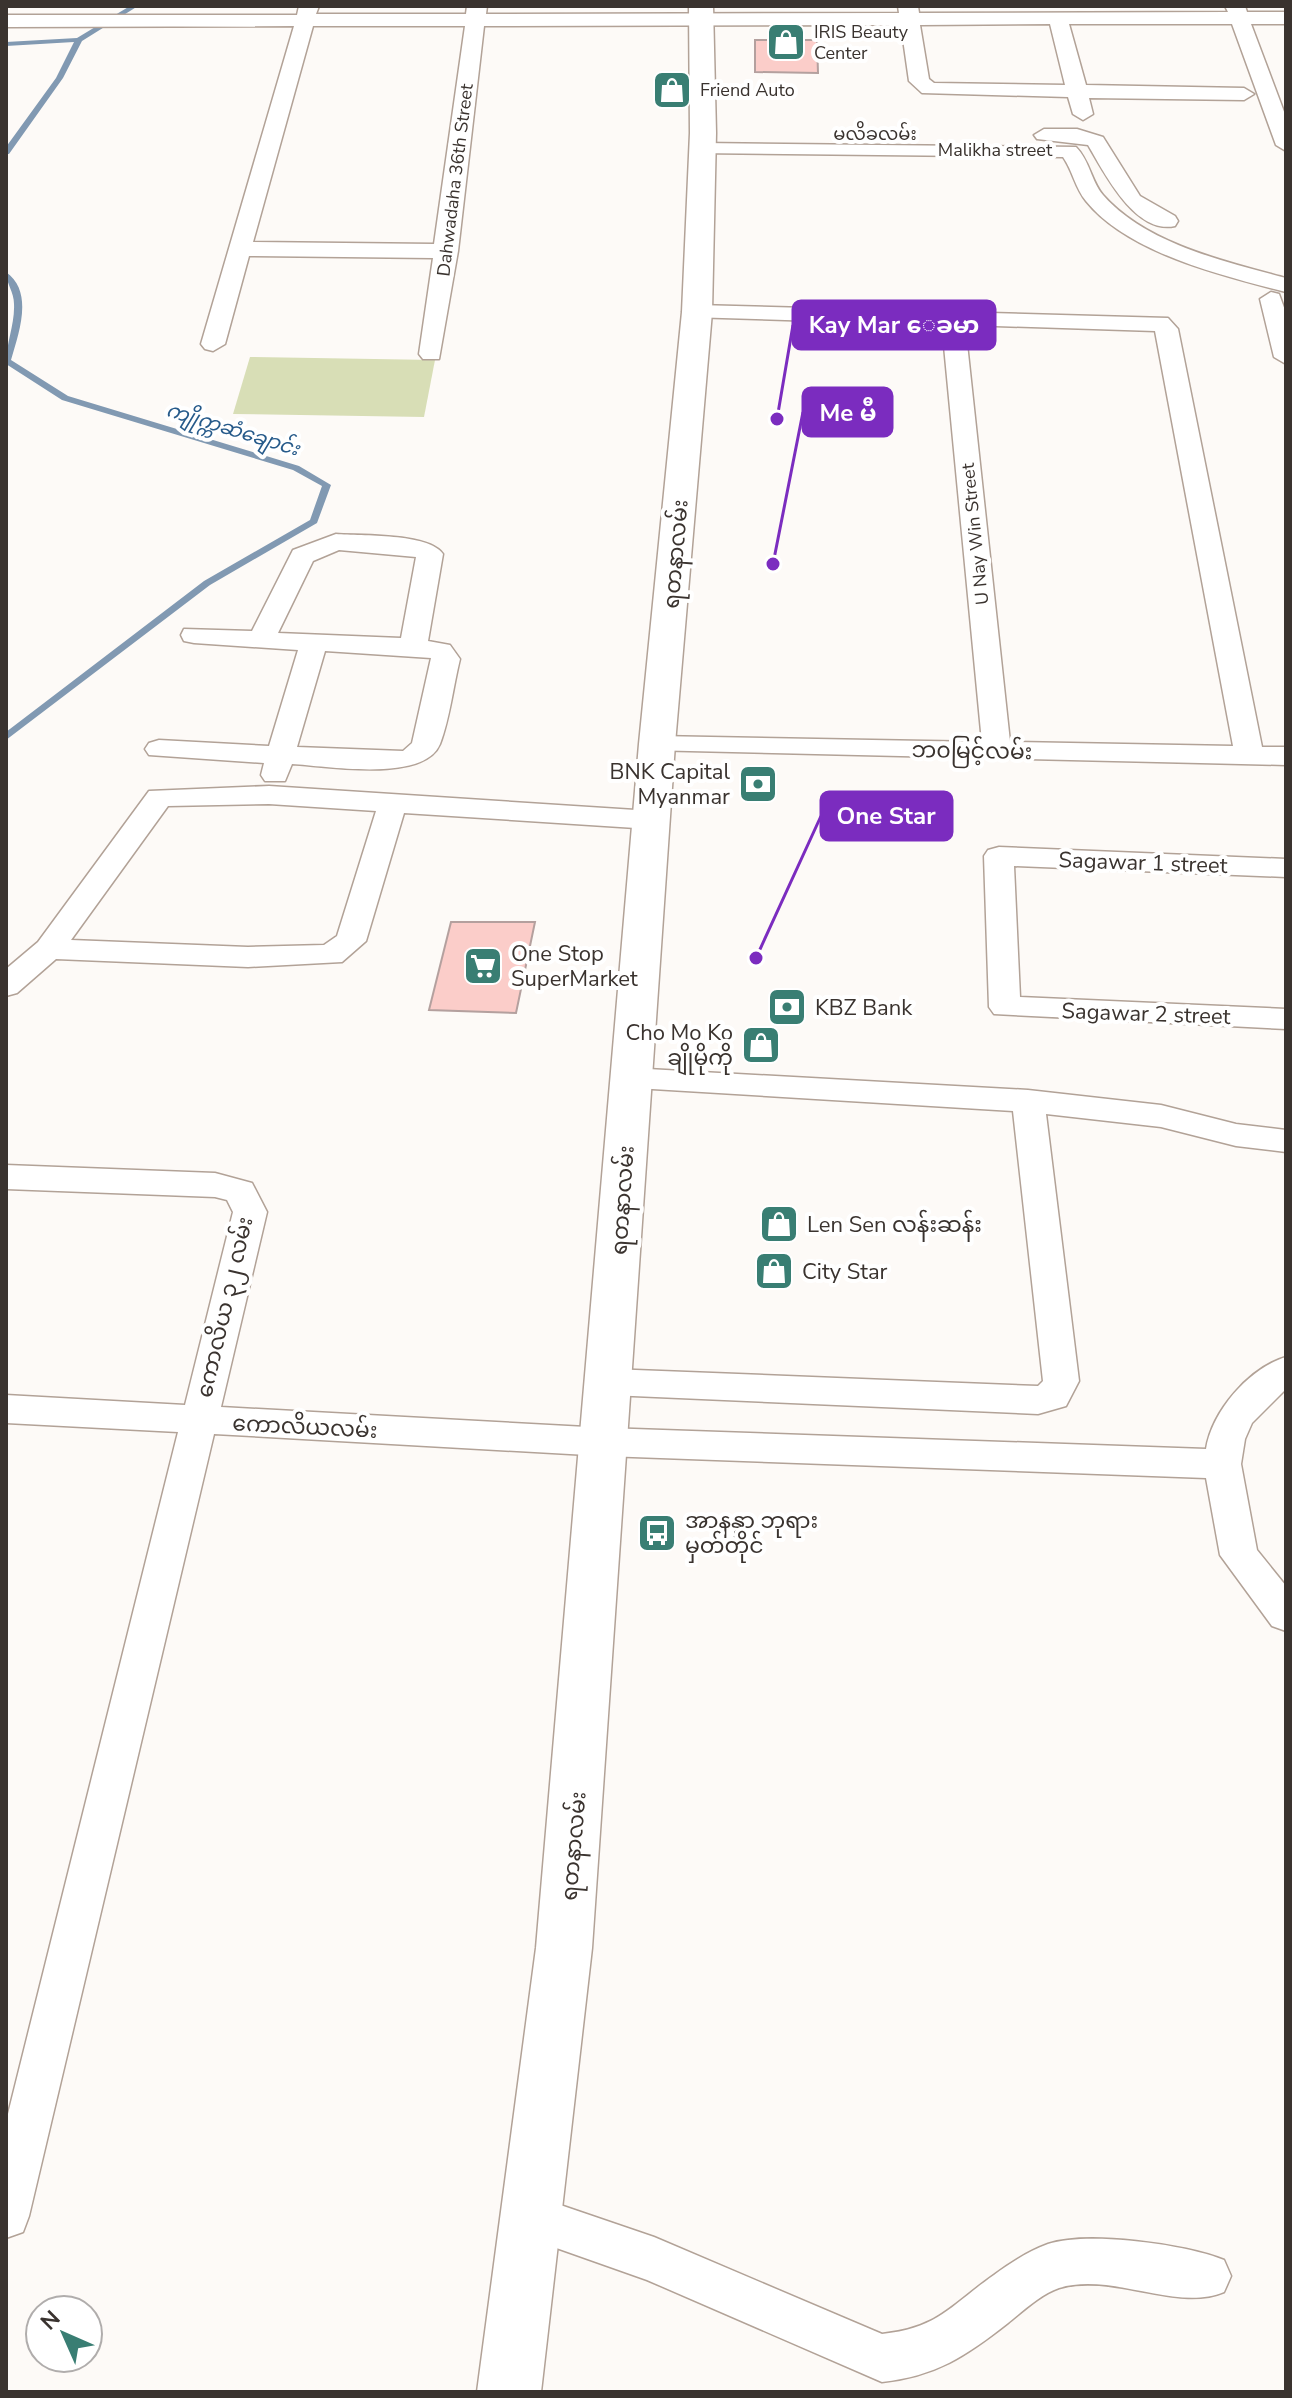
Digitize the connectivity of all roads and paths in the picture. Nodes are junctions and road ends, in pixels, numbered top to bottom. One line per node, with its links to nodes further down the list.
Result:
1 (909, 12): 6 (street); 8 (street); 10 (street)
2 (1104, 12): 3 (street); 8 (street)
3 (1237, 12): 7 (street); 14 (street)
4 (309, 13): 5 (street); 9 (street); 16 (street)
5 (476, 13): 6 (street); 17 (street, Dahwadaha 36th Street)
6 (701, 13): 13 (main road, ရတနာလမ်း)
7 (1286, 18)
8 (1058, 19): 10 (street)
9 (6, 21)
10 (1078, 94): 11 (street); 12 (street)
11 (1244, 94)
12 (1089, 137): 13 (street, မလိခလမ်း); 15 (street); 18 (street)
13 (702, 141): 15 (street, Malikha street); 20 (main road, ရတနာလမ်း)
14 (1286, 145)
15 (1069, 151): 19 (street, Malikha street)
16 (240, 249): 17 (street); 22 (street)
17 (447, 251): 23 (street, Dahwadaha 36th Street)
18 (1286, 268)
19 (1278, 292): 24 (street)
20 (697, 312): 21 (street); 29 (main road, ရတနာလမ်း)
21 (953, 318): 31 (street, U Nay Win Street); 32 (street)
22 (213, 344)
23 (431, 354)
24 (1286, 357)
25 (194, 635): 26 (street)
26 (261, 640): 27 (street); 28 (street)
27 (313, 645): 28 (street); 33 (street)
28 (413, 647): 33 (street)
29 (657, 744): 31 (street, ဘ၀မြင့်လမ်း); 37 (main road, ရတနာလမ်း)
30 (159, 749): 33 (street)
31 (997, 750): 32 (street, ဘ၀မြင့်လမ်း)
32 (1249, 755): 34 (street, ဘ၀မြင့်လမ်း)
33 (280, 756): 35 (street)
34 (1286, 756)
35 (269, 795): 36 (street); 39 (street)
36 (393, 802): 37 (street); 39 (street)
37 (651, 820): 43 (main road, ရတနာလမ်း)
38 (1286, 868): 41 (street, Sagawar 1 street)
39 (49, 949): 40 (street)
40 (6, 986)
41 (1005, 1007): 42 (street, Sagawar 2 street)
42 (1286, 1019)
43 (630, 1079): 44 (street); 48 (main road, ရတနာလမ်း)
44 (1028, 1101): 45 (street); 48 (street)
45 (1286, 1141)
46 (6, 1177): 50 (street, ကောလိယ ၃၂ လမ်း)
47 (1286, 1370): 52 (street)
48 (610, 1382): 51 (main road, ရတနာလမ်း)
49 (6, 1409): 50 (street, ကောလိယလမ်း)
50 (198, 1420): 51 (street, ကောလိယလမ်း); 54 (street)
51 (605, 1442): 52 (street, ကောလိယလမ်း); 55 (main road, ရတနာလမ်း)
52 (1222, 1464): 53 (street)
53 (1286, 1615)
54 (6, 2216)
55 (531, 2217): 56 (street); 57 (main road, ရတနာလမ်း)
56 (1207, 2276)
57 (509, 2392)

